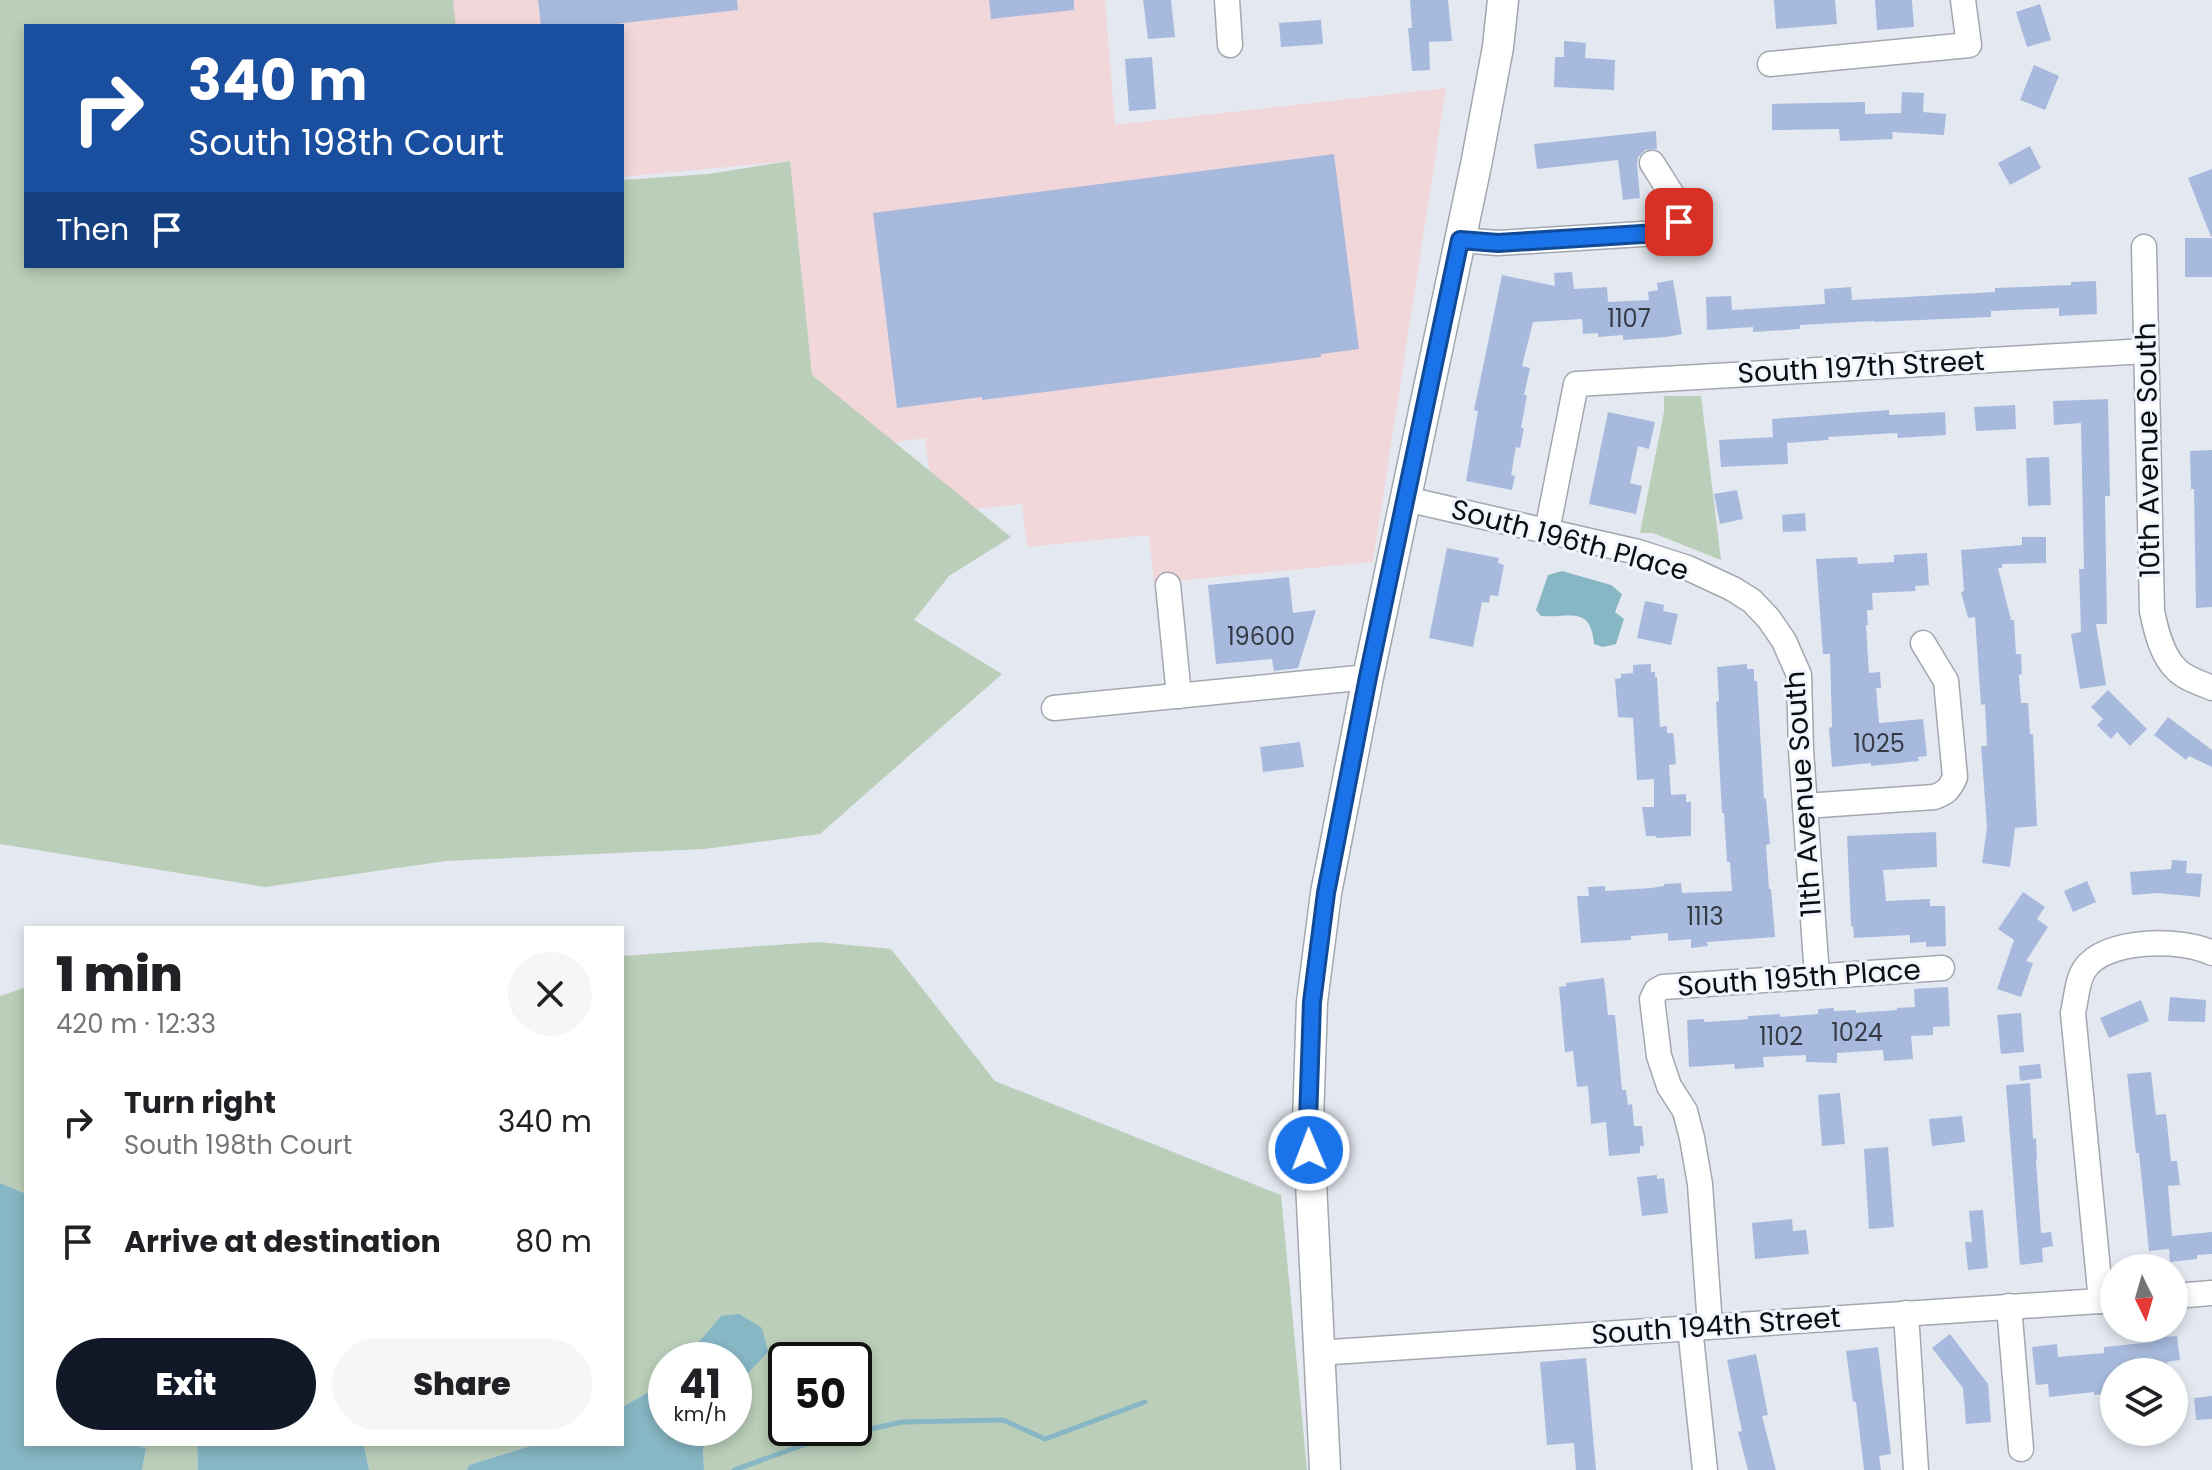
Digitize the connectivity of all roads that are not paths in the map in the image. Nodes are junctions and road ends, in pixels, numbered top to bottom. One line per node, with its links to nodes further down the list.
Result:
1 (1227, 0): 4 (street)
2 (1503, 0): 7 (main road)
3 (1963, 0): 5 (street)
4 (1230, 45)
5 (1770, 64)
6 (1652, 163): 7 (street)
7 (1460, 240): 10 (main road)
8 (2144, 247): 9 (street, 10th Avenue South)
9 (2146, 351): 11 (street, South 197th Street); 16 (street, 10th Avenue South)
10 (1406, 499): 11 (street, South 196th Place); 15 (main road)
11 (1547, 531): 13 (street, South 196th Place)
12 (1168, 585): 17 (street)
13 (1769, 619): 19 (street, 11th Avenue South)
14 (1923, 643): 19 (street)
15 (1368, 677): 17 (street); 30 (main road)
16 (2212, 688)
17 (1179, 696): 18 (street)
18 (1054, 708)
19 (1805, 806): 22 (street, 11th Avenue South)
20 (2212, 953): 23 (street)
21 (1942, 968): 22 (street, South 195th Place)
22 (1817, 976): 29 (street, South 195th Place)
23 (2102, 1254)
24 (2212, 1293): 25 (street)
25 (2188, 1295)
26 (2100, 1300): 27 (street, South 194th Street)
27 (2009, 1306): 28 (street, South 194th Street); 31 (street)
28 (1906, 1313): 29 (street, South 194th Street); 34 (street)
29 (1700, 1326): 30 (street, South 194th Street); 33 (street)
30 (1317, 1353): 32 (main road)
31 (2021, 1449)
32 (1325, 1470)
33 (1705, 1470)
34 (1916, 1470)

